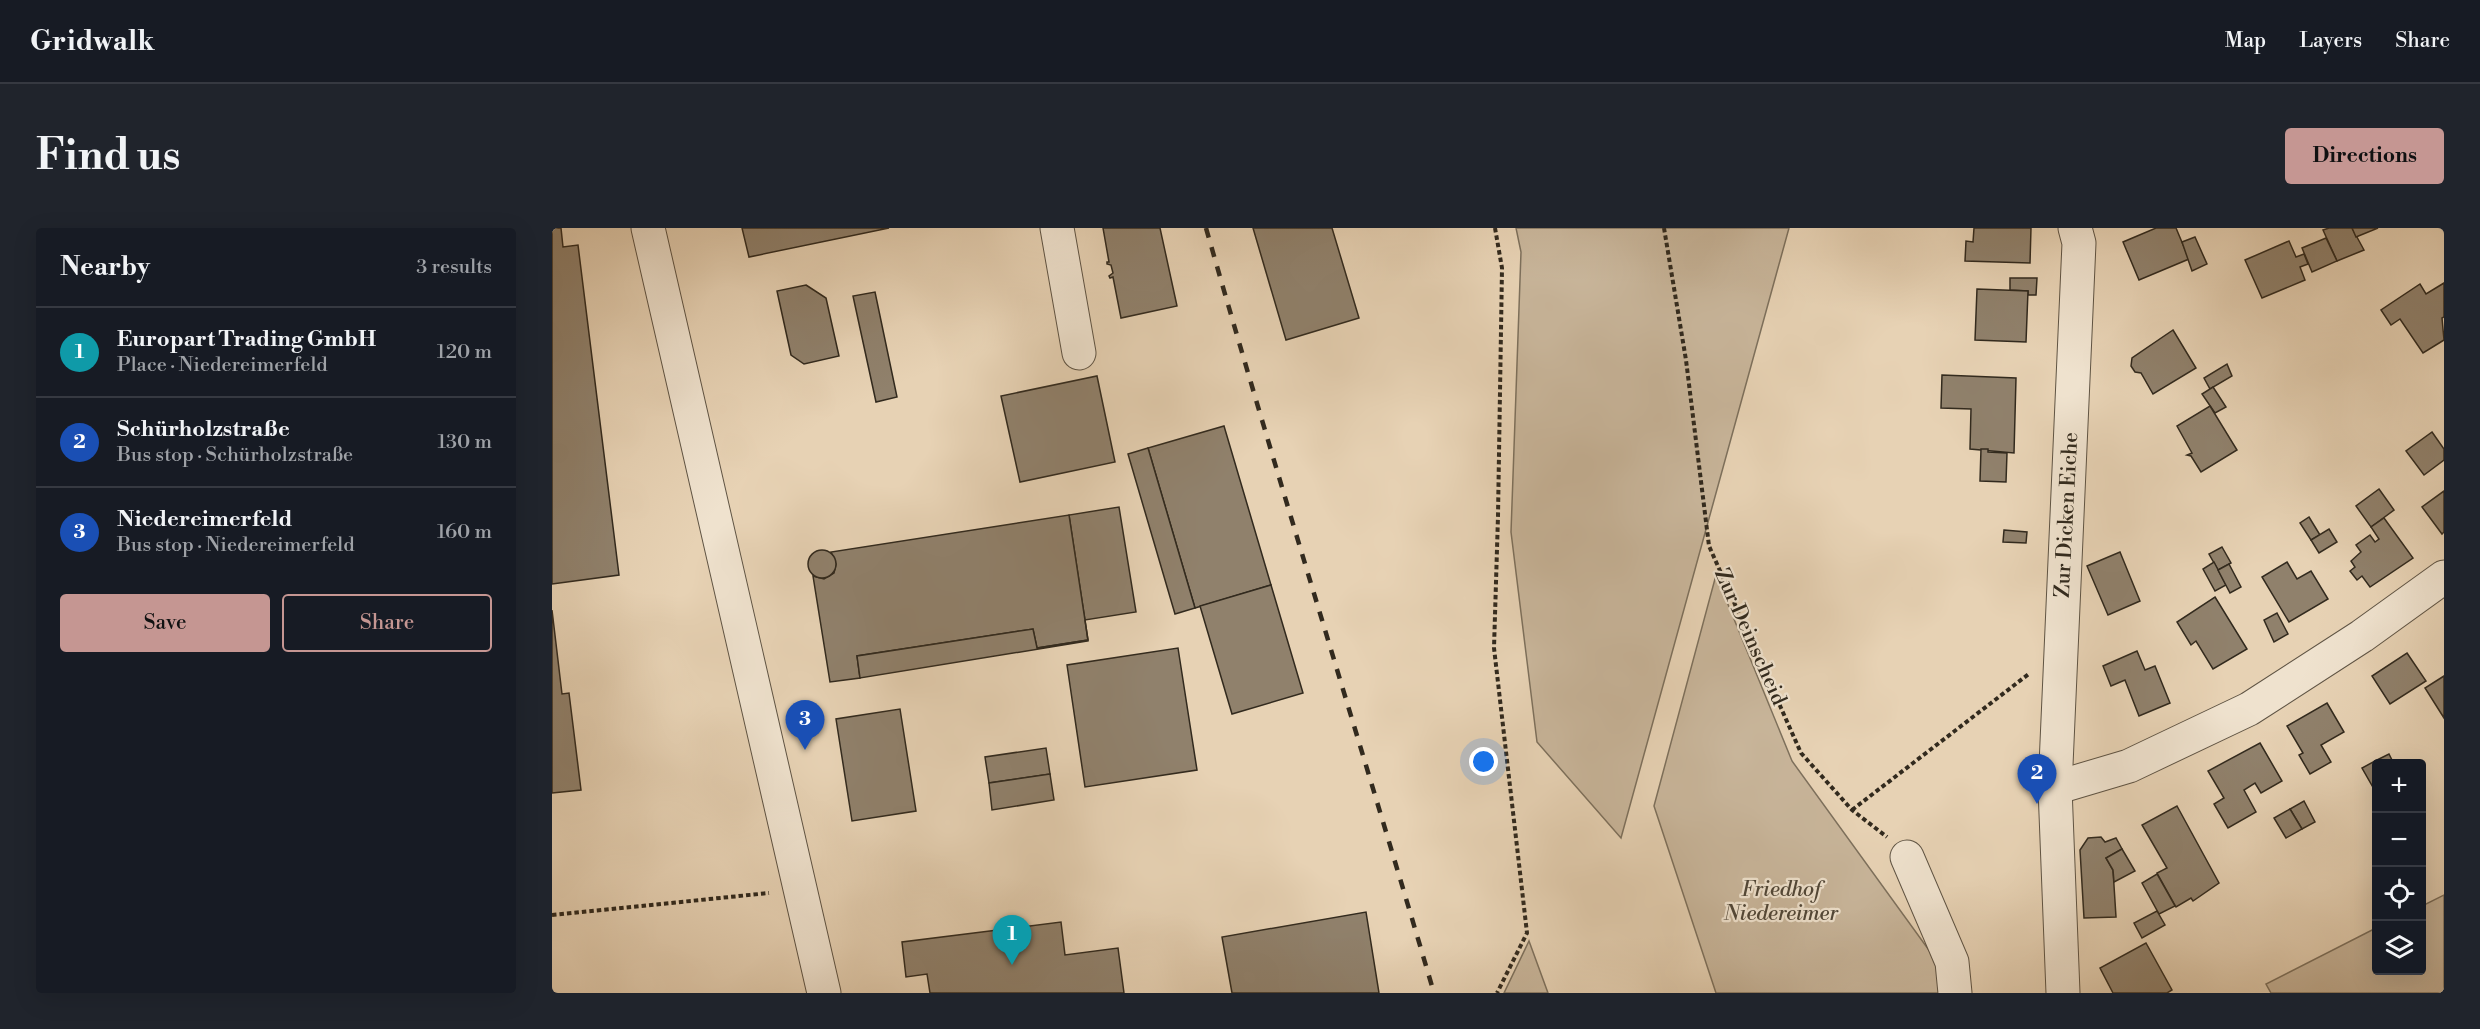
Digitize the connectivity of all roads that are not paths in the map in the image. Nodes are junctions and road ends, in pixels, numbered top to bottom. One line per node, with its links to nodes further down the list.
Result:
1 (648, 228): 8 (street)
2 (1057, 228): 4 (street)
3 (2079, 233): 6 (street, Zur Dicken Eiche)
4 (1079, 353)
5 (2444, 577): 6 (street)
6 (2055, 788): 10 (street, Zur Dicken Eiche)
7 (1907, 857): 9 (street)
8 (824, 993)
9 (1955, 993)
10 (2062, 993)

